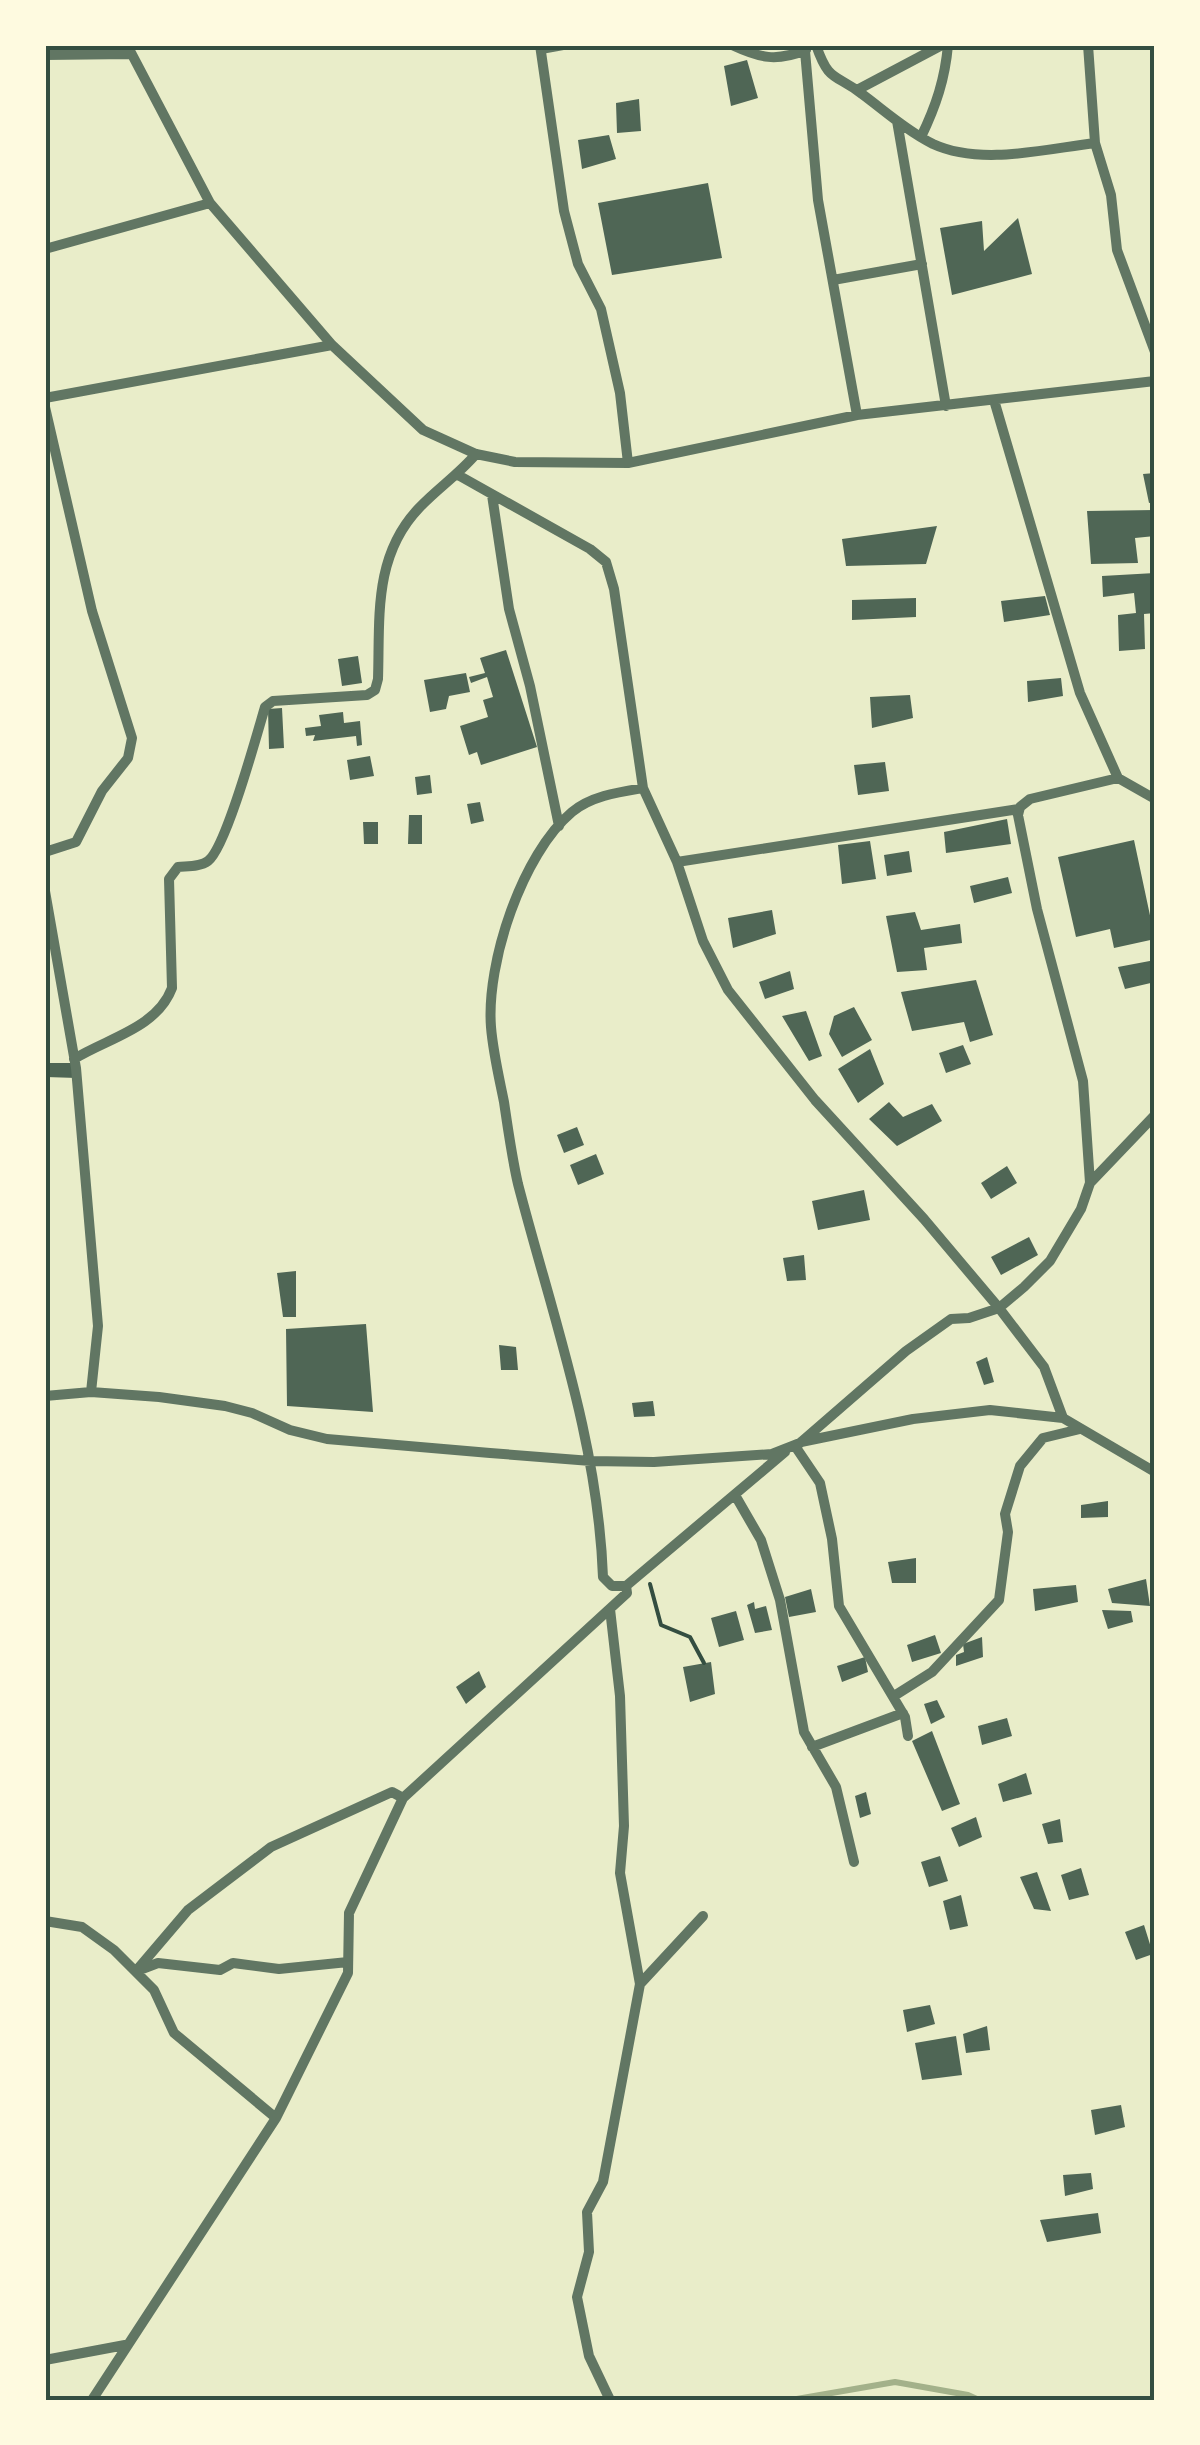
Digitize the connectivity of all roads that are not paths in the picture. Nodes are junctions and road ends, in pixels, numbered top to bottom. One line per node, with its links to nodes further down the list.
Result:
1 (563, 45): 5 (street)
2 (732, 45): 6 (street)
3 (945, 45): 9 (street); 11 (street)
4 (1088, 45): 12 (street)
5 (541, 47): 26 (street)
6 (812, 47): 9 (street); 16 (street)
7 (129, 49): 8 (street); 13 (street)
8 (45, 55)
9 (857, 90): 10 (street)
10 (897, 121): 11 (street); 15 (street)
11 (922, 137): 12 (street)
12 (1095, 143): 18 (street)
13 (210, 204): 14 (street); 17 (street)
14 (45, 249)
15 (922, 264): 16 (street); 22 (street)
16 (833, 280): 24 (street)
17 (332, 345): 20 (street); 25 (street)
18 (1155, 352)
19 (1155, 381): 21 (street)
20 (45, 398)
21 (994, 400): 22 (street); 29 (street)
22 (946, 406): 24 (street)
23 (45, 407): 34 (street)
24 (858, 416): 26 (street)
25 (476, 454): 26 (street); 27 (street)
26 (628, 463)
27 (458, 475): 28 (street); 37 (street)
28 (492, 495): 30 (street); 33 (street)
29 (1118, 778): 31 (street); 32 (street)
30 (643, 788): 33 (street); 35 (street)
31 (1153, 796)
32 (1019, 810): 35 (street); 39 (street)
33 (558, 826): 46 (street)
34 (45, 852)
35 (677, 862): 40 (street)
36 (45, 891): 37 (street)
37 (74, 1059): 41 (street)
38 (1155, 1116): 39 (street)
39 (1090, 1183): 40 (street)
40 (999, 1308): 43 (street); 45 (street)
41 (91, 1392): 42 (street); 46 (street)
42 (45, 1396)
43 (1063, 1418): 44 (street); 45 (street)
44 (1080, 1429): 47 (street); 51 (street)
45 (794, 1446): 46 (street); 48 (street); 51 (street)
46 (591, 1461): 49 (street)
47 (1155, 1472)
48 (734, 1495): 49 (street); 54 (street)
49 (626, 1586): 50 (street)
50 (610, 1609): 55 (street); 61 (street)
51 (894, 1696): 52 (street)
52 (903, 1713): 53 (street); 54 (street)
53 (908, 1736)
54 (812, 1747): 56 (street)
55 (402, 1798): 59 (street); 60 (street)
56 (854, 1862)
57 (703, 1916): 61 (street)
58 (45, 1921): 60 (street)
59 (348, 1962): 60 (street); 62 (street)
60 (136, 1971): 62 (street)
61 (640, 1984): 66 (street)
62 (276, 2118): 63 (street)
63 (125, 2345): 64 (street); 65 (street)
64 (45, 2360)
65 (92, 2400)
66 (610, 2400)

